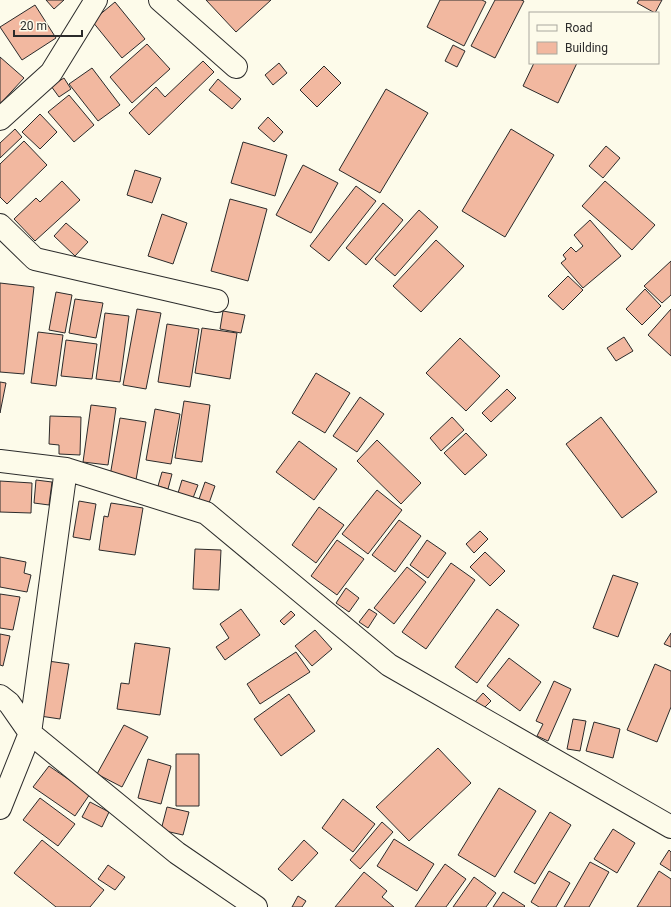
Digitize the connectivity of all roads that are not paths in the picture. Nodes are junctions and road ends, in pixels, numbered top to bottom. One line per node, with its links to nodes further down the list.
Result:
1 (96, 0): 4 (street)
2 (160, 0): 3 (street)
3 (236, 66)
4 (0, 119)
5 (0, 225): 6 (street)
6 (217, 301)
7 (0, 461): 8 (street)
8 (66, 469): 10 (street); 12 (street)
9 (0, 696): 10 (street)
10 (30, 733): 11 (street); 13 (street)
11 (0, 808)
12 (671, 827)
13 (256, 907)

